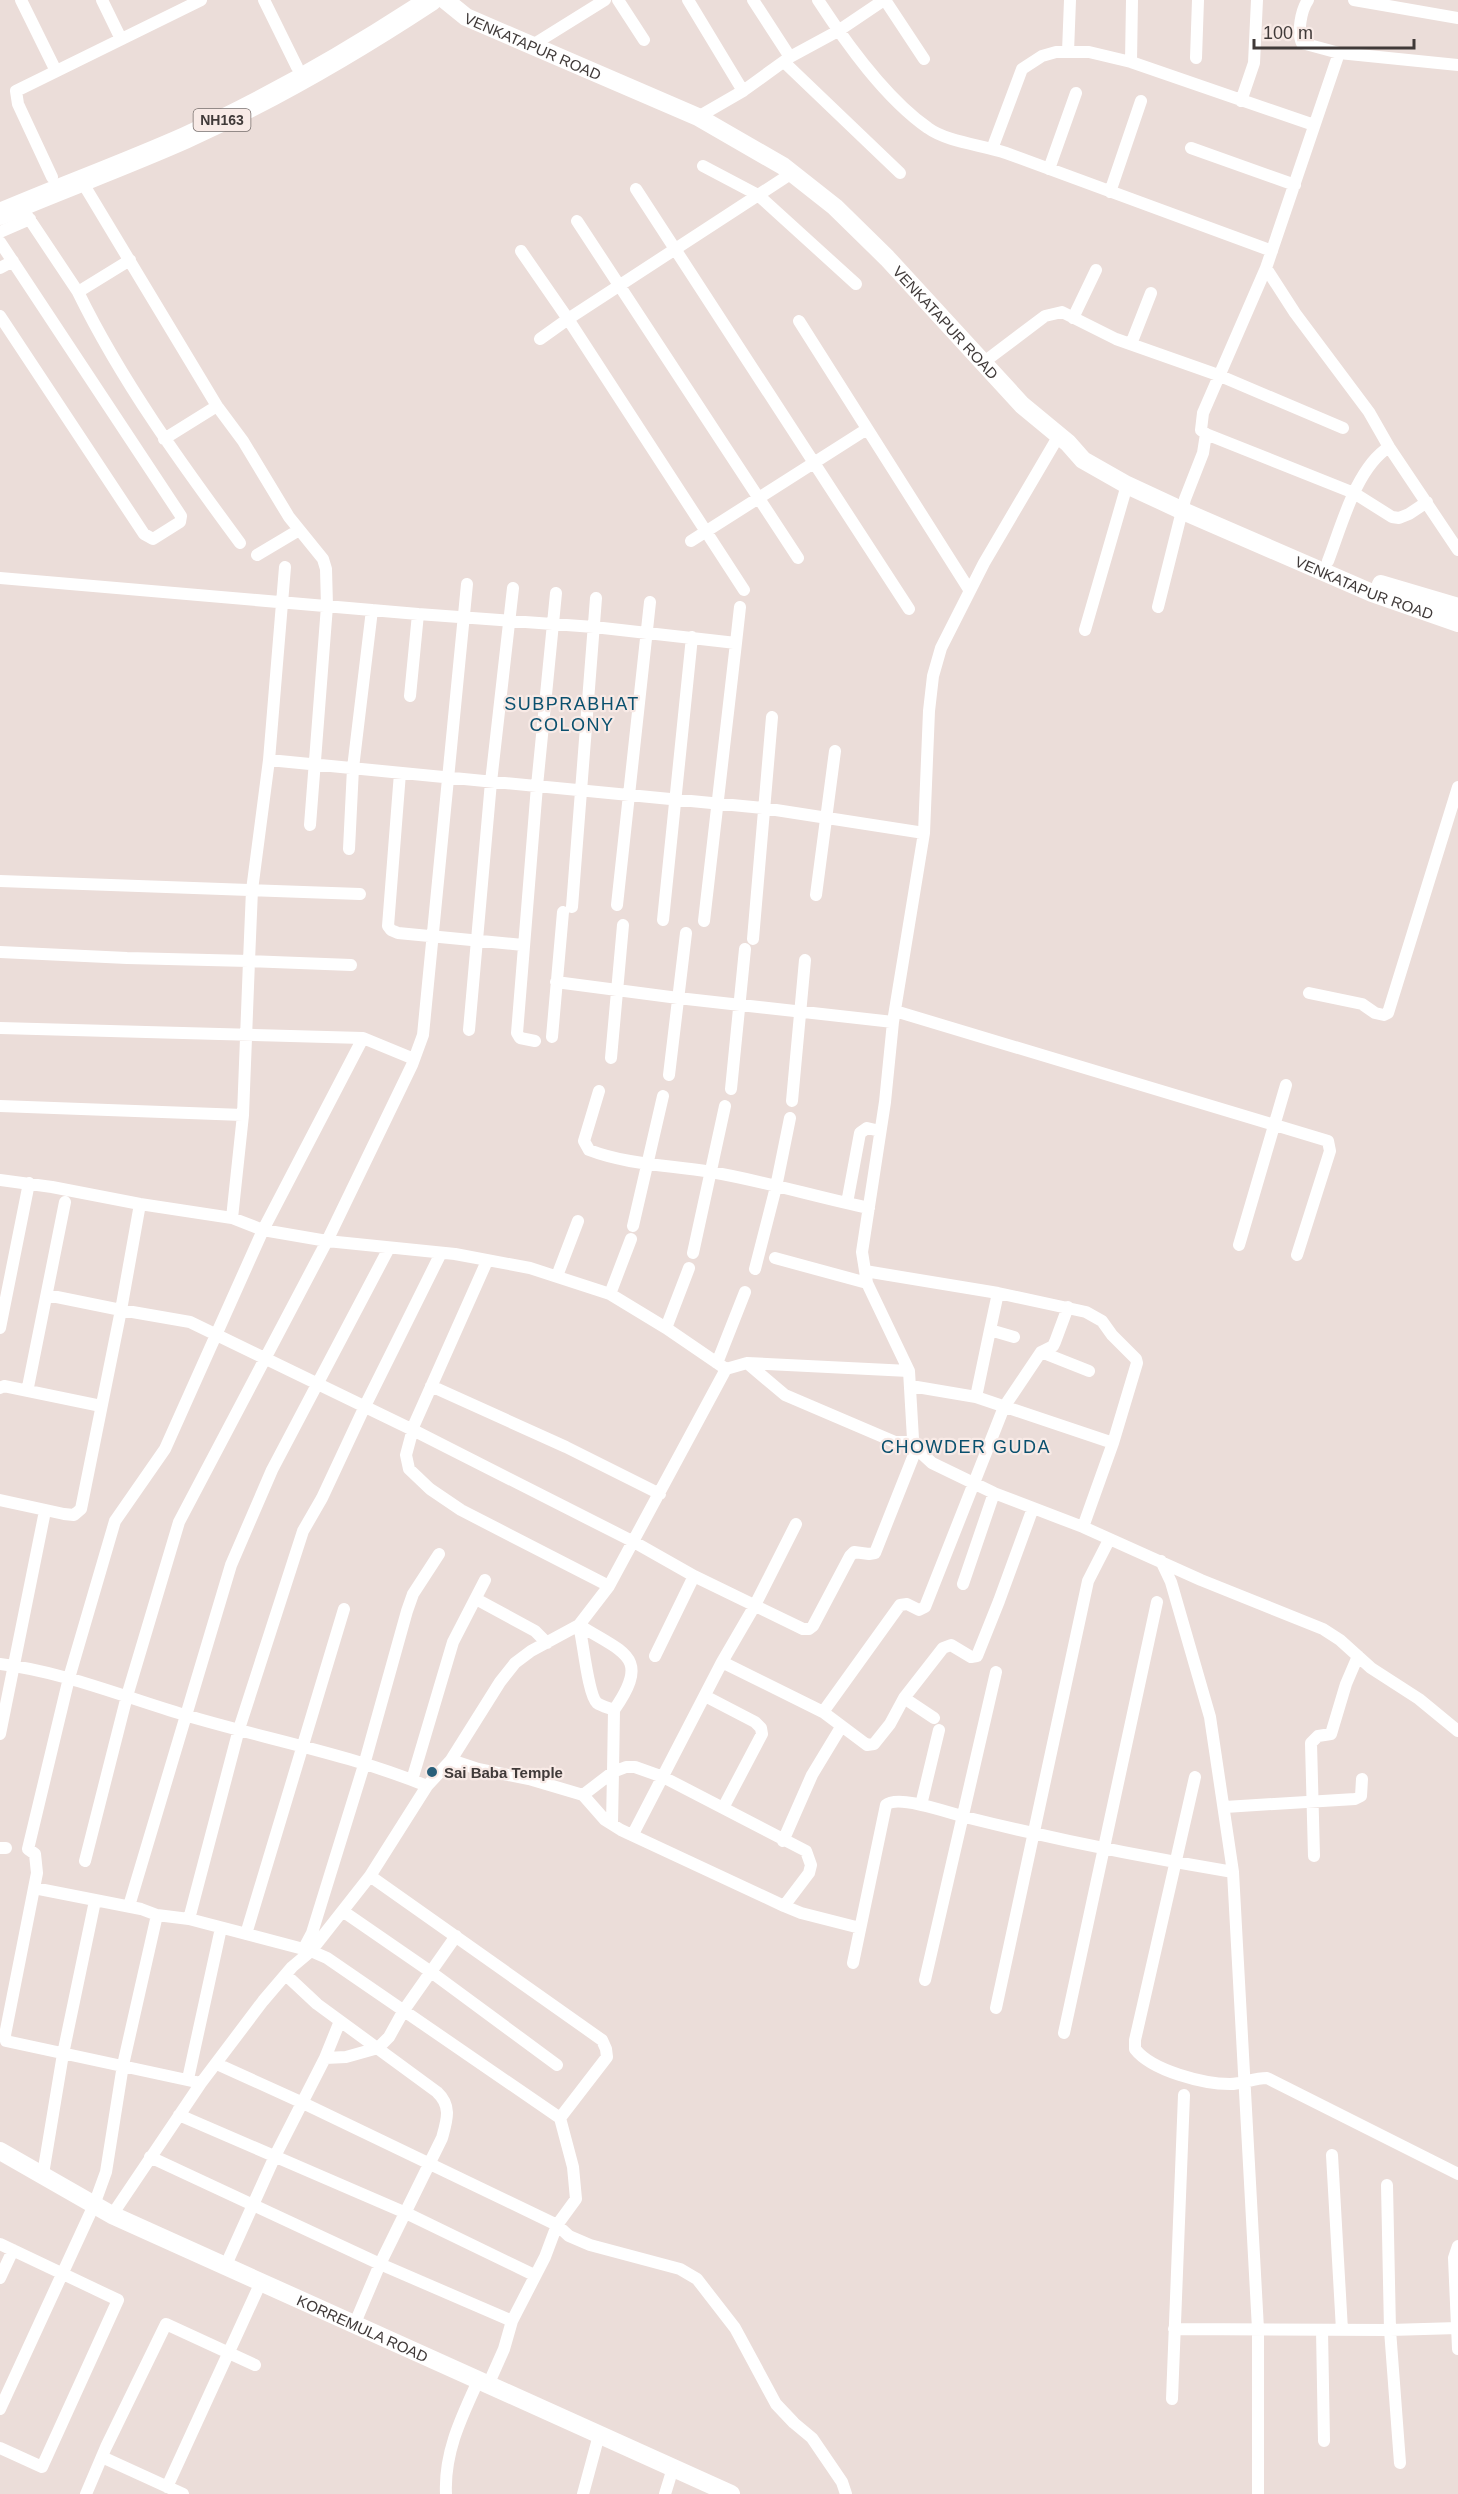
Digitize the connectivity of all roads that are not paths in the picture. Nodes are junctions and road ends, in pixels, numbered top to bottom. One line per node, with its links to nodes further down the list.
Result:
1 (21, 0): 34 (street)
2 (102, 0): 23 (street)
3 (201, 0): 20 (street)
4 (264, 0): 33 (street)
5 (407, 0): 33 (highway, NH163)
6 (431, 0): 48 (highway, NH163)
7 (445, 0): 25 (street, VENKATAPUR ROAD)
8 (605, 0): 25 (street)
9 (618, 0): 24 (street)
10 (688, 0): 35 (street)
11 (753, 0): 30 (street)
12 (818, 0): 22 (street)
13 (885, 0): 22 (street); 29 (street)
14 (1070, 0): 26 (street)
15 (1132, 0): 31 (street)
16 (1198, 0): 28 (street)
17 (1257, 0): 37 (street)
18 (1308, 0): 27 (street)
19 (1354, 0): 21 (street)
20 (181, 4): 23 (street)
21 (1458, 18)
22 (838, 31): 30 (street); 42 (street)
23 (121, 39): 34 (street)
24 (644, 40)
25 (531, 45): 39 (street, VENKATAPUR ROAD)
26 (1068, 52): 31 (street); 42 (street)
27 (1339, 53): 32 (street); 40 (street)
28 (1196, 58)
29 (924, 59)
30 (787, 60): 35 (street); 46 (street)
31 (1131, 62): 37 (street)
32 (1458, 65)
33 (297, 66): 47 (highway, NH163)
34 (56, 71): 47 (street)
35 (743, 91): 39 (street)
36 (1077, 93): 44 (street)
37 (1241, 100): 40 (street)
38 (1141, 101): 51 (street)
39 (698, 117): 45 (street, VENKATAPUR ROAD)
40 (1314, 125): 49 (street)
41 (1191, 148): 49 (street)
42 (992, 149): 44 (street)
43 (703, 166): 52 (street)
44 (1049, 169): 51 (street)
45 (792, 173): 52 (street); 75 (street, VENKATAPUR ROAD)
46 (900, 173)
47 (52, 177): 53 (highway, NH163)
48 (81, 180): 53 (highway, NH163); 60 (street)
49 (1295, 185): 59 (street)
50 (636, 189): 57 (street)
51 (1110, 192): 59 (street)
52 (758, 195): 57 (street); 65 (street)
53 (13, 209): 55 (street); 67 (street)
54 (577, 221): 66 (street)
55 (0, 232)
56 (0, 243): 61 (street)
57 (675, 249): 66 (street); 84 (street)
58 (521, 251): 71 (street)
59 (1272, 251): 63 (street)
60 (130, 260): 67 (street); 77 (street)
61 (13, 261): 62 (street); 69 (street)
62 (0, 268)
63 (1266, 268): 76 (street); 83 (street)
64 (1096, 270): 70 (street)
65 (856, 284)
66 (619, 285): 71 (street); 87 (street)
67 (78, 292): 81 (street)
68 (1151, 293): 74 (street)
69 (0, 315)
70 (1073, 318): 74 (street); 75 (street)
71 (568, 319): 73 (street); 91 (street)
72 (799, 321): 79 (street)
73 (540, 339)
74 (1131, 344): 76 (street)
75 (984, 362): 82 (street, VENKATAPUR ROAD)
76 (1218, 375): 78 (street); 80 (street)
77 (217, 406): 81 (street); 90 (street)
78 (1343, 428)
79 (867, 429): 84 (street); 103 (street)
80 (1206, 434): 86 (street); 89 (street)
81 (164, 439): 93 (street)
82 (1063, 440): 85 (street, VENKATAPUR ROAD); 89 (street); 103 (street)
83 (1389, 447): 86 (street); 88 (street)
84 (814, 464): 87 (street); 112 (street)
85 (1127, 485): 89 (street, VENKATAPUR ROAD); 120 (street)
86 (1354, 493): 88 (street); 97 (street)
87 (759, 498): 91 (street); 96 (street)
88 (1427, 502): 94 (street)
89 (1184, 505): 97 (street); 110 (street); 117 (street, VENKATAPUR ROAD)
90 (299, 530): 95 (street); 108 (street)
91 (705, 532): 92 (street); 102 (street)
92 (691, 541)
93 (240, 543)
94 (1458, 550)
95 (257, 555)
96 (798, 558)
97 (1328, 561): 111 (street)
98 (285, 567): 107 (street)
99 (0, 578): 107 (street)
100 (467, 584): 115 (street)
101 (513, 588): 116 (street)
102 (744, 590)
103 (970, 591): 142 (street)
104 (556, 593): 118 (street)
105 (596, 598): 119 (street)
106 (650, 602): 121 (street)
107 (281, 603): 108 (street); 127 (street)
108 (327, 606): 113 (street); 128 (street)
109 (740, 607): 123 (street)
110 (1158, 607)
111 (1458, 607)
112 (909, 609)
113 (372, 610): 114 (street); 129 (street)
114 (418, 614): 115 (street); 124 (street)
115 (464, 618): 116 (street); 131 (street)
116 (509, 621): 118 (street); 132 (street)
117 (1458, 623)
118 (554, 624): 119 (street); 133 (street)
119 (594, 627): 121 (street); 135 (street)
120 (1085, 630)
121 (645, 632): 122 (street); 136 (street)
122 (692, 637): 123 (street); 137 (street)
123 (736, 643): 138 (street)
124 (410, 696)
125 (772, 717): 139 (street)
126 (835, 751): 140 (street)
127 (269, 760): 128 (street); 145 (street)
128 (316, 764): 129 (street); 141 (street)
129 (354, 768): 130 (street); 143 (street)
130 (400, 773): 131 (street); 153 (street)
131 (446, 778): 132 (street); 153 (street)
132 (491, 782): 133 (street); 154 (street)
133 (537, 786): 135 (street); 155 (street)
134 (1458, 787): 162 (street)
135 (581, 789): 136 (street); 160 (street)
136 (630, 794): 137 (street); 148 (street)
137 (675, 799): 138 (street); 149 (street)
138 (719, 803): 139 (street); 150 (street)
139 (763, 808): 140 (street); 164 (street)
140 (826, 816): 142 (street); 147 (street)
141 (310, 825)
142 (924, 833): 166 (street)
143 (349, 849)
144 (0, 881): 145 (street)
145 (252, 890): 146 (street); 158 (street)
146 (360, 894)
147 (816, 895)
148 (617, 905)
149 (663, 920)
150 (704, 921)
151 (623, 925): 161 (street)
152 (686, 933): 163 (street)
153 (433, 936): 154 (street); 174 (street)
154 (478, 941): 155 (street); 168 (street)
155 (523, 945): 172 (street)
156 (0, 952): 158 (street)
157 (805, 960): 165 (street)
158 (249, 961): 159 (street); 169 (street)
159 (351, 965)
160 (556, 982): 161 (street); 170 (street)
161 (617, 990): 163 (street); 173 (street)
162 (1309, 993)
163 (678, 998): 164 (street); 175 (street)
164 (739, 1005): 165 (street); 177 (street)
165 (801, 1012): 166 (street); 180 (street)
166 (894, 1016): 185 (street); 186 (street)
167 (0, 1028): 169 (street)
168 (469, 1029)
169 (246, 1034): 171 (street); 183 (street)
170 (552, 1037)
171 (363, 1038): 174 (street); 198 (street)
172 (535, 1041)
173 (611, 1058)
174 (414, 1059): 199 (street)
175 (669, 1075)
176 (1286, 1085): 185 (street)
177 (731, 1089)
178 (599, 1091): 187 (street)
179 (663, 1096): 187 (street)
180 (792, 1101)
181 (0, 1106): 183 (street)
182 (725, 1106): 188 (street)
183 (243, 1115): 196 (street)
184 (790, 1118): 191 (street)
185 (1274, 1125): 200 (street); 204 (street)
186 (880, 1131): 193 (street); 195 (street)
187 (647, 1165): 188 (street); 213 (street)
188 (711, 1172): 191 (street); 203 (street)
189 (0, 1180): 190 (street)
190 (29, 1183): 194 (street); 217 (street)
191 (776, 1187): 193 (street); 208 (street)
192 (64, 1202): 214 (street)
193 (847, 1203): 195 (street)
194 (140, 1204): 196 (street); 216 (street)
195 (868, 1208): 210 (street)
196 (232, 1218): 198 (street)
197 (578, 1221): 209 (street)
198 (263, 1230): 199 (street); 220 (street)
199 (327, 1241): 201 (street); 223 (street)
200 (1239, 1245)
201 (388, 1248): 202 (street); 228 (street)
202 (441, 1253): 206 (street); 235 (street)
203 (693, 1253)
204 (1297, 1255)
205 (775, 1258): 210 (street)
206 (487, 1261): 209 (street); 229 (street)
207 (689, 1268): 218 (street)
208 (754, 1269)
209 (557, 1276): 213 (street)
210 (866, 1277): 212 (street); 226 (street)
211 (745, 1292): 225 (street)
212 (998, 1293): 215 (street); 219 (street)
213 (610, 1294): 218 (street)
214 (47, 1295): 216 (street); 231 (street)
215 (1068, 1307): 222 (street); 238 (street)
216 (121, 1310): 220 (street); 234 (street)
217 (0, 1328)
218 (666, 1328): 225 (street)
219 (990, 1330): 221 (street); 233 (street)
220 (216, 1336): 223 (street); 268 (street)
221 (1014, 1337)
222 (1041, 1352): 227 (street); 236 (street)
223 (263, 1359): 228 (street); 269 (street)
224 (747, 1364): 225 (street); 226 (street); 239 (street)
225 (721, 1366): 242 (street)
226 (909, 1371): 230 (street)
227 (1089, 1371)
228 (316, 1383): 235 (street); 274 (street)
229 (431, 1386): 237 (street); 242 (street)
230 (911, 1386): 233 (street); 239 (street)
231 (28, 1387)
232 (0, 1388): 234 (street)
233 (976, 1397): 236 (street)
234 (101, 1406): 243 (street)
235 (365, 1406): 237 (street); 277 (street)
236 (1004, 1407): 238 (street); 240 (street)
237 (413, 1430): 249 (street); 255 (street)
238 (1113, 1443): 247 (street)
239 (916, 1445): 240 (street); 258 (street)
240 (973, 1483): 241 (street); 273 (street)
241 (994, 1493): 244 (street); 254 (street)
242 (660, 1494): 249 (street)
243 (0, 1500)
244 (1033, 1508): 247 (street); 271 (street)
245 (44, 1516): 266 (street)
246 (796, 1524): 258 (street)
247 (1083, 1527): 248 (street)
248 (1109, 1540): 251 (street); 298 (street)
249 (634, 1542): 252 (street); 255 (street)
250 (439, 1554): 283 (street)
251 (1161, 1561): 263 (street); 293 (street)
252 (694, 1576): 258 (street); 262 (street)
253 (485, 1580): 256 (street)
254 (963, 1584)
255 (609, 1586): 260 (street)
256 (476, 1599): 261 (street); 288 (street)
257 (1158, 1602): 300 (street)
258 (754, 1607): 264 (street)
259 (344, 1609): 281 (street)
260 (579, 1625): 261 (street); 272 (street); 272 (street)
261 (547, 1643): 282 (street)
262 (655, 1656)
263 (1358, 1656): 279 (street); 291 (street)
264 (722, 1662): 270 (street); 273 (street)
265 (0, 1664): 266 (street)
266 (13, 1666): 268 (street); 280 (street)
267 (996, 1672): 295 (street)
268 (69, 1678): 269 (street); 306 (street)
269 (127, 1696): 274 (street); 302 (street)
270 (705, 1696): 285 (street); 294 (street)
271 (904, 1698): 275 (street); 276 (street)
272 (614, 1710): 284 (street)
273 (823, 1712): 276 (street)
274 (185, 1715): 277 (street); 308 (street)
275 (934, 1718)
276 (840, 1726): 299 (street)
277 (239, 1729): 281 (street); 312 (street)
278 (939, 1730): 292 (street)
279 (1458, 1731)
280 (0, 1734)
281 (303, 1745): 283 (street); 315 (street)
282 (451, 1760): 289 (street); 290 (street)
283 (364, 1765): 288 (street); 317 (street)
284 (613, 1772): 285 (street); 290 (street); 296 (street)
285 (663, 1777): 294 (street); 297 (street)
286 (1195, 1777): 303 (street)
287 (1362, 1779): 291 (street)
288 (412, 1780): 289 (street)
289 (427, 1786): 305 (street)
290 (583, 1795): 296 (street)
291 (1311, 1801): 293 (street); 301 (street)
292 (921, 1805): 295 (street); 314 (street)
293 (1225, 1807): 304 (street)
294 (723, 1808): 299 (street)
295 (962, 1816): 298 (street); 321 (street)
296 (612, 1824): 297 (street)
297 (633, 1834): 309 (street)
298 (1032, 1834): 300 (street); 322 (street)
299 (783, 1841): 309 (street)
300 (1105, 1847): 303 (street); 325 (street)
301 (1314, 1856)
302 (85, 1861)
303 (1176, 1862): 304 (street); 335 (street)
304 (1233, 1872): 335 (street)
305 (370, 1876): 310 (street); 316 (street)
306 (34, 1888): 307 (street); 326 (street)
307 (95, 1901): 308 (street); 328 (street)
308 (129, 1906): 311 (street)
309 (784, 1906): 314 (street)
310 (344, 1912): 317 (street); 319 (street)
311 (157, 1915): 312 (street); 332 (street)
312 (189, 1919): 313 (street)
313 (221, 1928): 315 (street); 333 (street)
314 (860, 1928): 318 (street)
315 (246, 1934): 317 (street)
316 (456, 1936): 319 (street); 339 (street)
317 (308, 1950): 320 (street); 323 (street)
318 (853, 1963)
319 (431, 1972): 323 (street); 331 (street)
320 (286, 1975): 324 (street); 330 (street)
321 (925, 1980)
322 (996, 2008)
323 (404, 2010): 327 (street); 339 (street)
324 (340, 2021): 327 (street); 329 (street)
325 (1064, 2033)
326 (3, 2046): 328 (street)
327 (378, 2048): 329 (street); 344 (street)
328 (63, 2054): 332 (street); 345 (street)
329 (325, 2058): 337 (street)
330 (217, 2064): 334 (street); 337 (street)
331 (557, 2065)
332 (123, 2066): 333 (street); 348 (street)
333 (188, 2079): 334 (street)
334 (201, 2083): 338 (street)
335 (1243, 2083): 346 (street); 367 (street)
336 (1184, 2095): 364 (street)
337 (303, 2103): 342 (street); 344 (street)
338 (179, 2115): 342 (street); 343 (street)
339 (560, 2118): 352 (street)
340 (0, 2151): 345 (street, KORREMULA ROAD)
341 (1332, 2155): 365 (street)
342 (275, 2156): 349 (street); 350 (street)
343 (150, 2157): 349 (street); 351 (street)
344 (430, 2163): 350 (street); 352 (street)
345 (43, 2174): 348 (street, KORREMULA ROAD)
346 (1458, 2174)
347 (1388, 2185): 369 (street)
348 (94, 2205): 351 (street, KORREMULA ROAD); 358 (street)
349 (252, 2205): 356 (street); 357 (street)
350 (406, 2213): 356 (street); 359 (street)
351 (112, 2215): 357 (street, KORREMULA ROAD)
352 (557, 2225): 359 (street); 389 (street)
353 (0, 2244): 355 (street)
354 (1458, 2246): 366 (street)
355 (13, 2250): 358 (street); 360 (street)
356 (380, 2264): 362 (street); 363 (street)
357 (225, 2267): 361 (street, KORREMULA ROAD)
358 (62, 2274): 375 (street); 378 (street)
359 (534, 2275): 362 (street)
360 (0, 2278)
361 (261, 2282): 363 (street, KORREMULA ROAD); 371 (street)
362 (512, 2321): 373 (street)
363 (355, 2323): 373 (street, KORREMULA ROAD)
364 (1174, 2329): 367 (street); 374 (street)
365 (1342, 2330): 368 (street); 369 (street)
366 (1458, 2331): 369 (street); 370 (street)
367 (1258, 2334): 368 (street); 390 (street)
368 (1322, 2334): 369 (street); 377 (street)
369 (1390, 2334): 380 (street)
370 (1458, 2349)
371 (230, 2352): 372 (street); 379 (street); 382 (street)
372 (255, 2365)
373 (483, 2383): 376 (street, KORREMULA ROAD); 385 (street)
374 (1172, 2399)
375 (0, 2409)
376 (598, 2435): 381 (street, KORREMULA ROAD); 386 (street)
377 (1324, 2441)
378 (0, 2448)
379 (102, 2457): 382 (street); 383 (street)
380 (1400, 2463)
381 (673, 2468): 387 (street); 388 (street, KORREMULA ROAD)
382 (167, 2487): 384 (street)
383 (86, 2494)
384 (183, 2494)
385 (446, 2494)
386 (583, 2494)
387 (665, 2494)
388 (730, 2494)
389 (846, 2494)
390 (1258, 2494)

